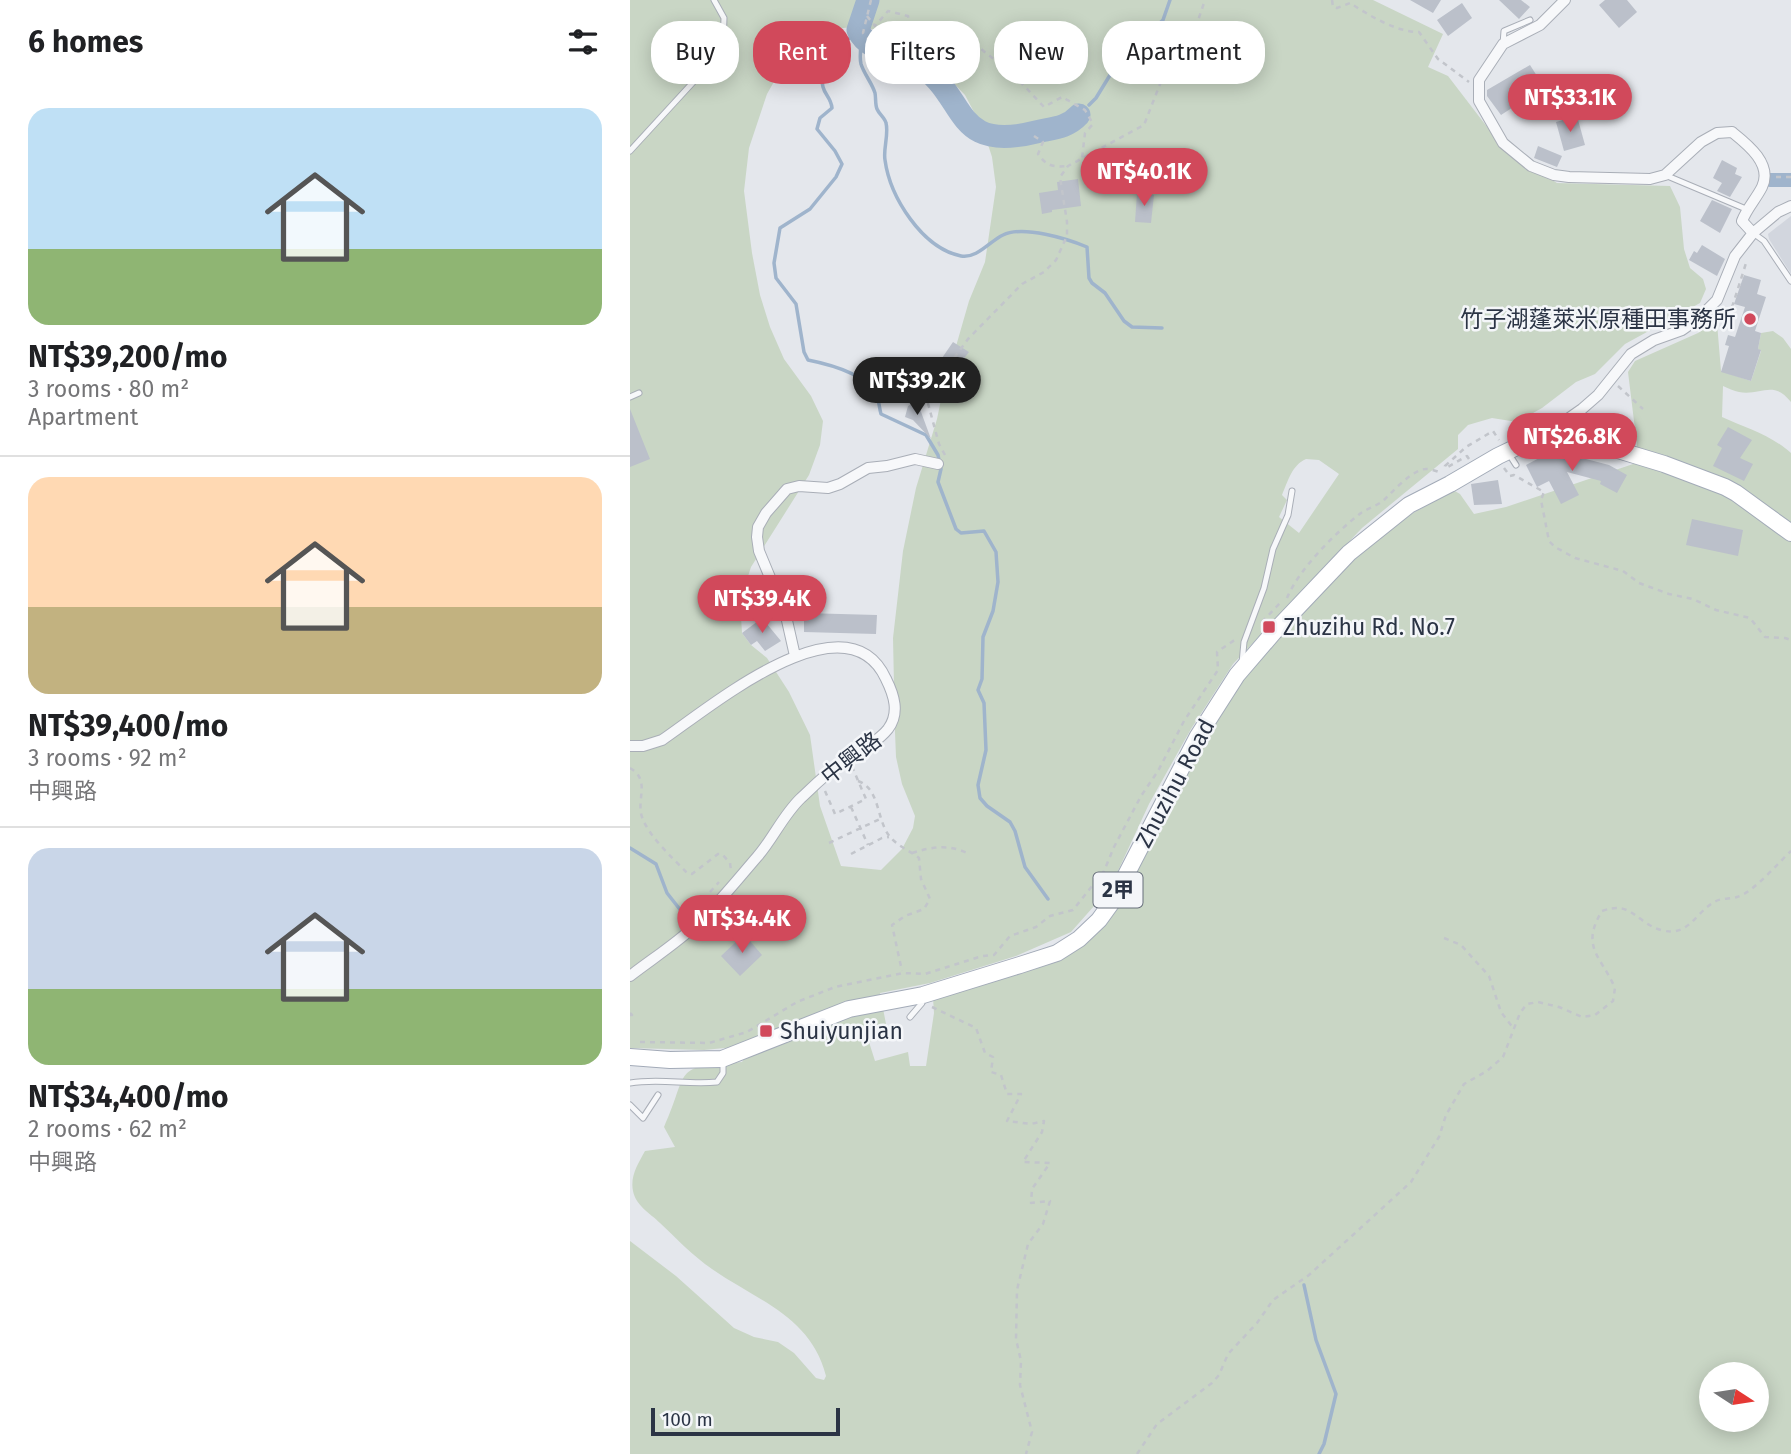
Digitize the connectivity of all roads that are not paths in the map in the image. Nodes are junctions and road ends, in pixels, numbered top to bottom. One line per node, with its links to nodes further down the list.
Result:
1 (714, 0): 5 (lane)
2 (1565, 0): 4 (street)
3 (1530, 20): 4 (lane)
4 (1503, 44): 6 (street)
5 (630, 151)
6 (1665, 175): 8 (lane); 8 (street)
7 (1791, 206): 9 (street, Zhuzihu Road)
8 (1746, 209): 9 (street)
9 (1752, 233): 10 (lane); 13 (street, Zhuzihu Road)
10 (1791, 281)
11 (639, 393): 12 (lane)
12 (630, 397)
13 (1552, 430): 16 (main road); 18 (main road, Zhuzihu Road / 2甲)
14 (942, 463): 17 (street)
15 (1292, 491): 18 (lane)
16 (1791, 533)
17 (795, 656): 19 (street, 中興路); 20 (street, 中興路)
18 (1242, 670): 21 (main road, Zhuzihu Road / 2甲)
19 (630, 746)
20 (630, 976)
21 (922, 999): 22 (lane); 24 (main road, Zhuzihu Road / 2甲)
22 (910, 1017)
23 (632, 1049): 24 (main road, Zhuzihu Road / 2甲)
24 (722, 1059): 25 (lane)
25 (630, 1083)
26 (658, 1095): 27 (lane)
27 (630, 1105)

